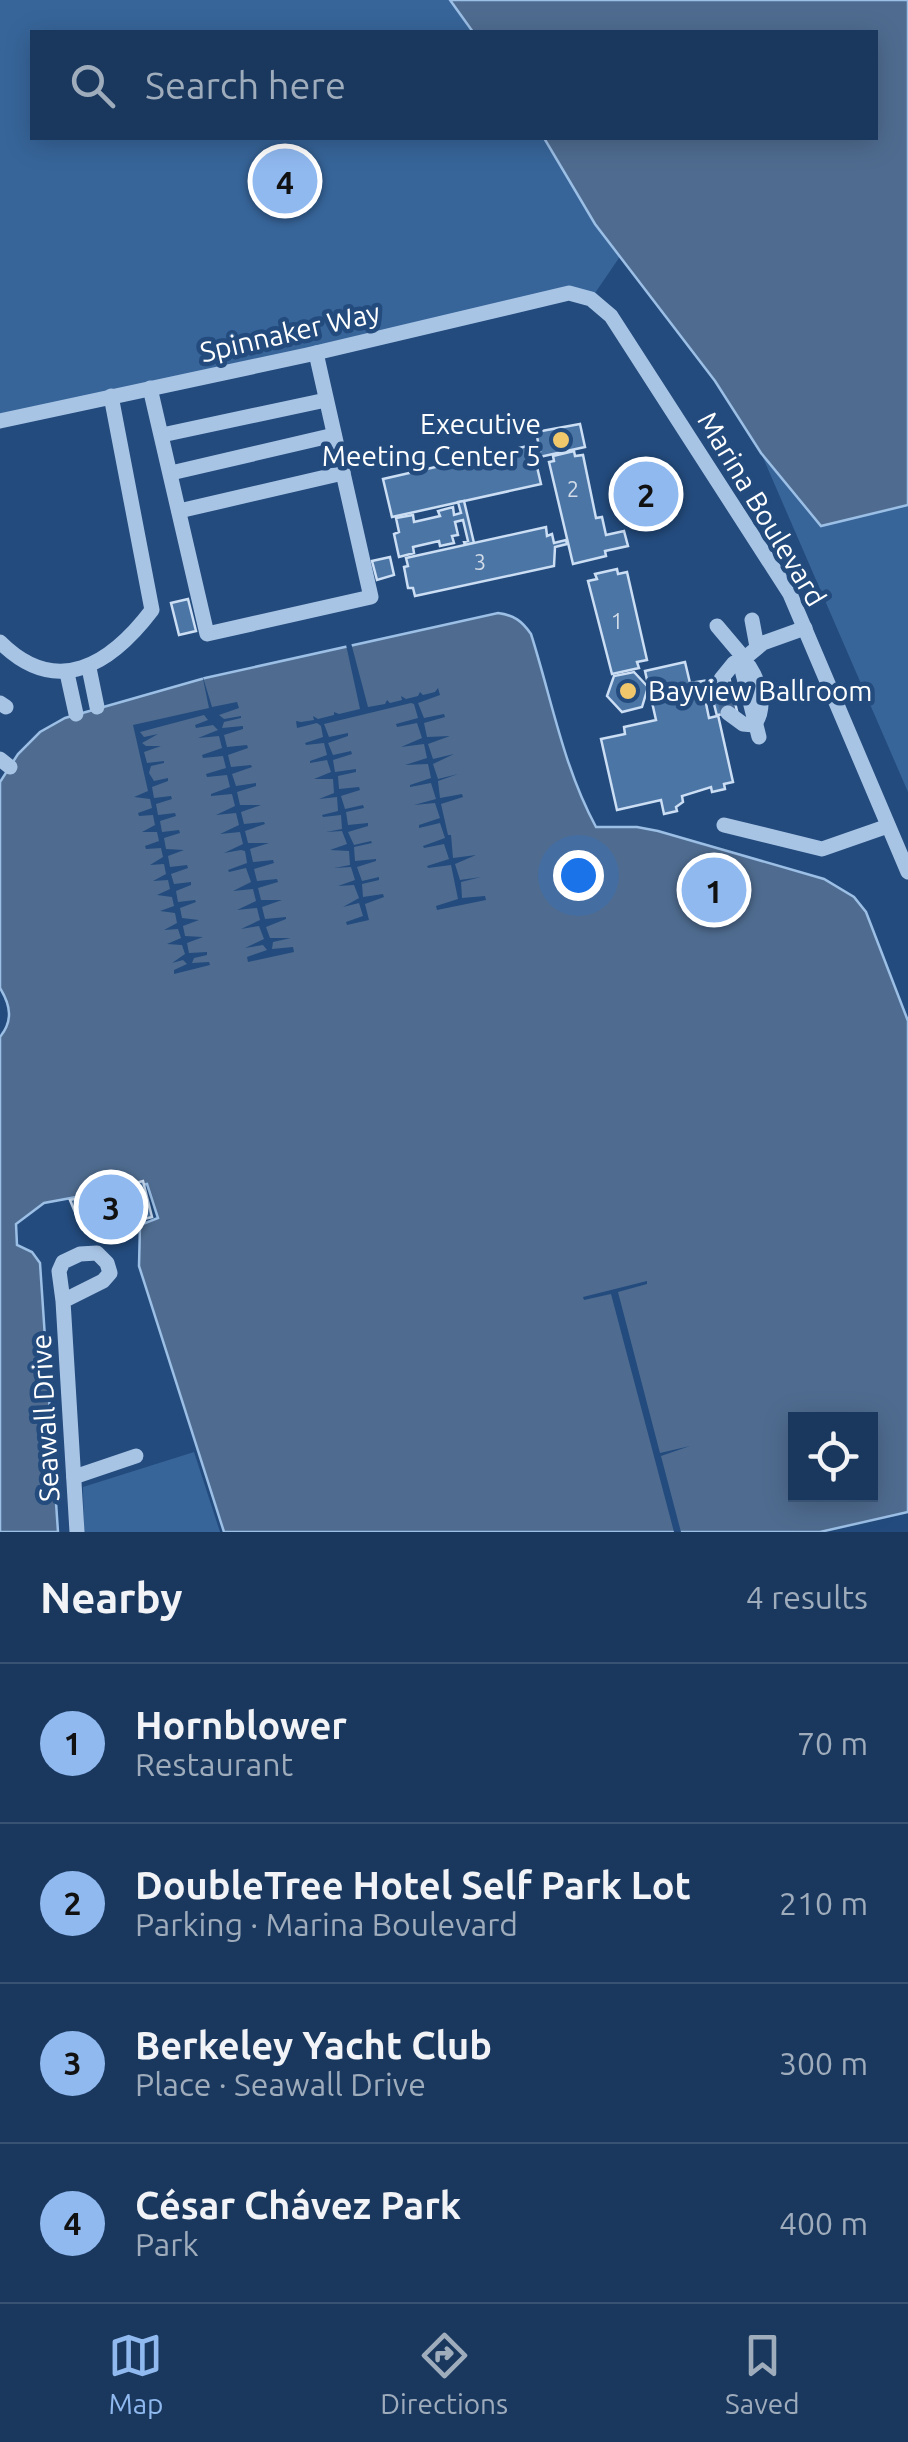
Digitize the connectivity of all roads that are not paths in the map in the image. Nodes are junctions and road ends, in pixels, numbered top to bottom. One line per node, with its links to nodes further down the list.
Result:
1 (591, 299): 2 (street, Spinnaker Way); 14 (street, Marina Boulevard)
2 (316, 353): 3 (street, Spinnaker Way); 5 (street)
3 (150, 388): 4 (street, Spinnaker Way); 7 (street)
4 (112, 396): 6 (street, Spinnaker Way); 17 (street)
5 (326, 400): 7 (street); 8 (street)
6 (0, 421)
7 (162, 435): 9 (street)
8 (334, 436): 9 (street); 10 (street)
9 (171, 473): 11 (street)
10 (343, 473): 11 (street); 11 (street)
11 (180, 511)
12 (752, 620): 16 (street)
13 (717, 626): 16 (street)
14 (805, 628): 16 (street); 27 (street, Marina Boulevard)
15 (0, 642): 18 (street)
16 (747, 656): 19 (street); 21 (street); 25 (street)
17 (89, 668): 18 (street); 22 (street)
18 (67, 673): 24 (street)
19 (722, 679)
20 (777, 690): 21 (street)
21 (759, 691): 25 (street)
22 (97, 707)
23 (728, 713): 25 (street)
24 (76, 714)
25 (756, 731)
26 (724, 825): 27 (street)
27 (888, 826): 28 (street, Marina Boulevard)
28 (908, 872)
29 (63, 1301): 29 (street, Seawall Drive); 31 (street, Seawall Drive)
30 (136, 1456): 31 (street)
31 (74, 1478): 32 (street, Seawall Drive)
32 (77, 1532)

